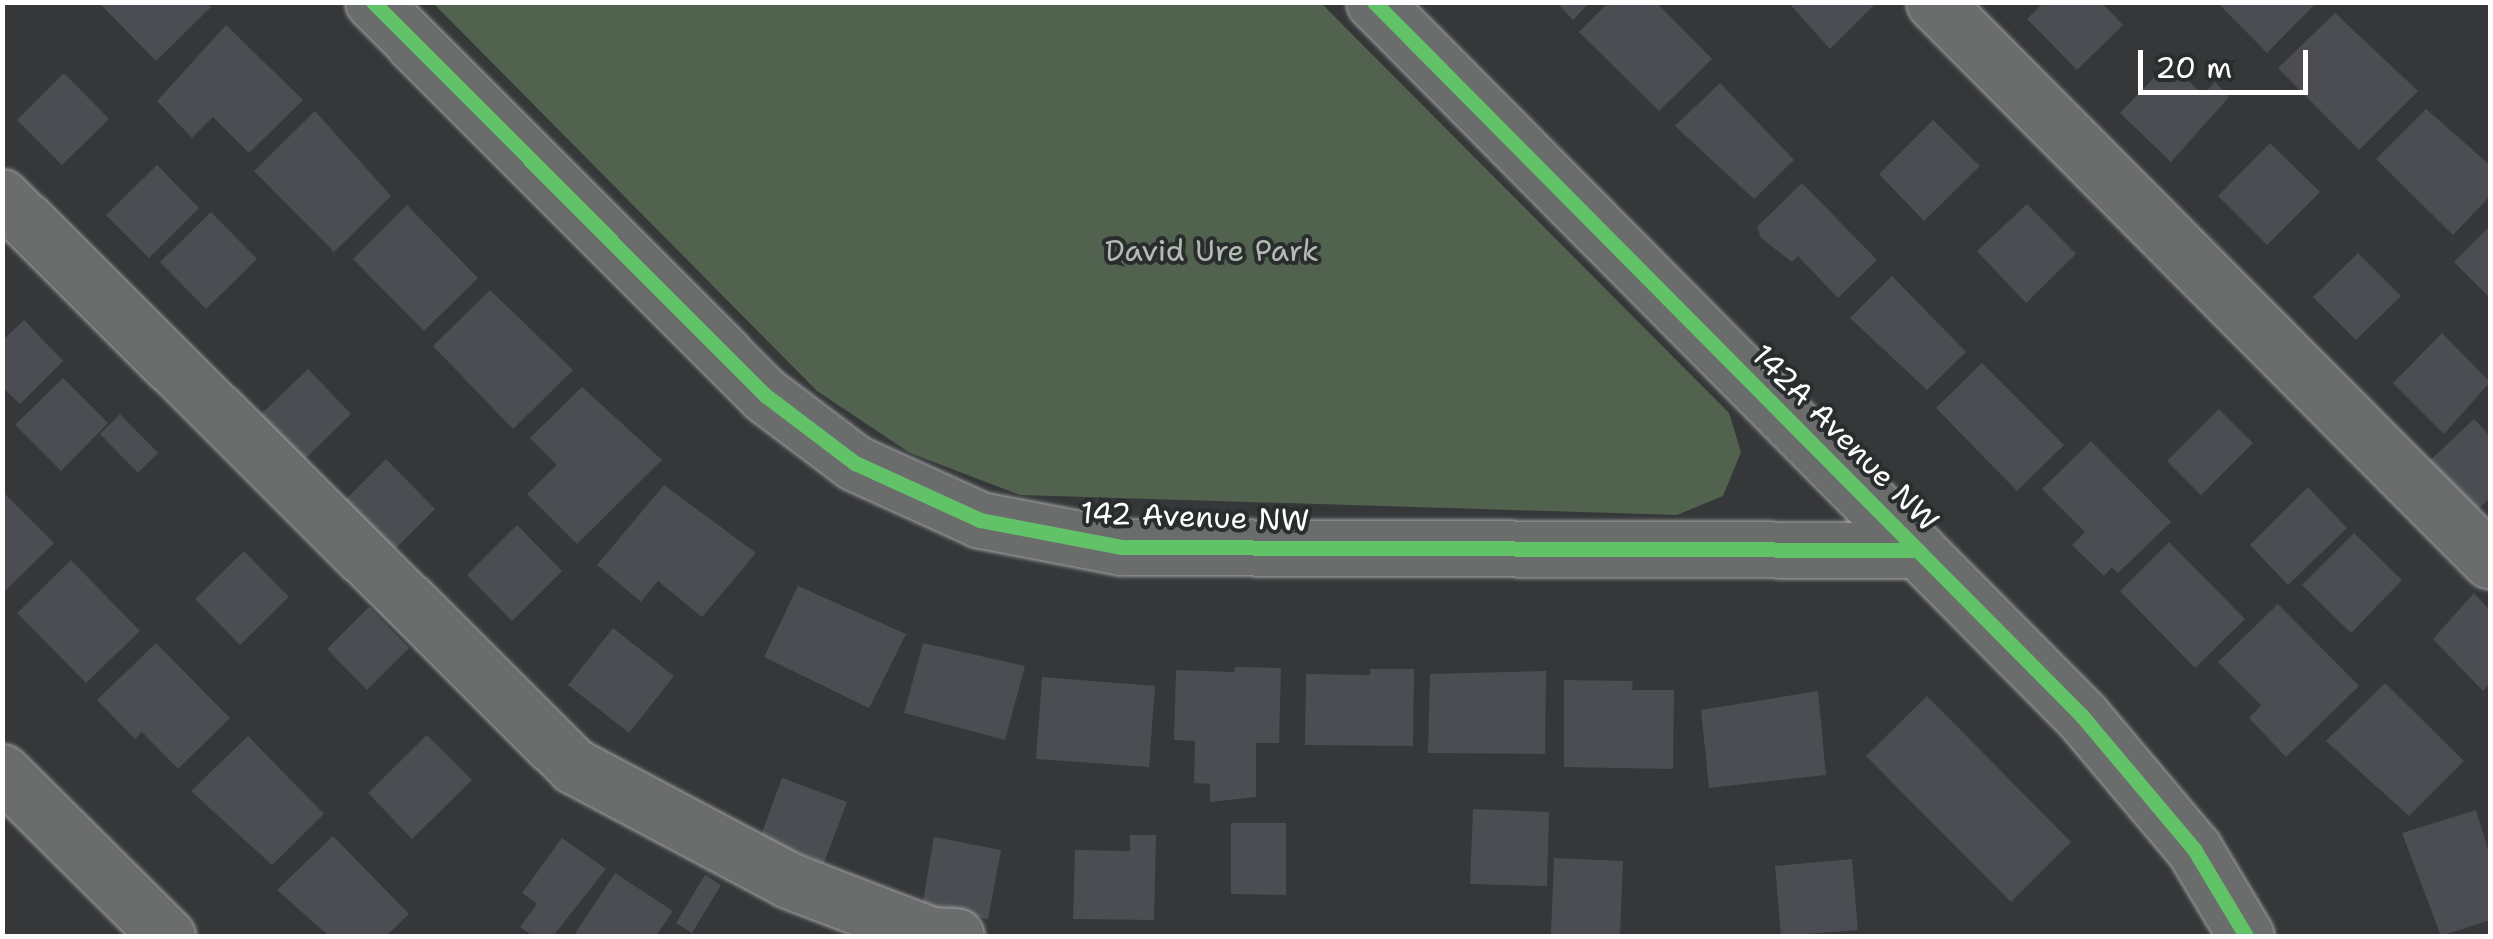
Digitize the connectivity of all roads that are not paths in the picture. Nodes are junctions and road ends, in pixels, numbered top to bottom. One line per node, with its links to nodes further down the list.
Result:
1 (373, 2): 5 (street, 142 Avenue NW)
2 (1374, 2): 5 (street, 142A Avenue NW)
3 (1934, 2): 6 (street)
4 (2, 197): 9 (street)
5 (1916, 550): 10 (street, 142A Avenue NW)
6 (2490, 560)
7 (2, 772): 8 (street)
8 (166, 936)
9 (956, 936)
10 (2246, 936)

